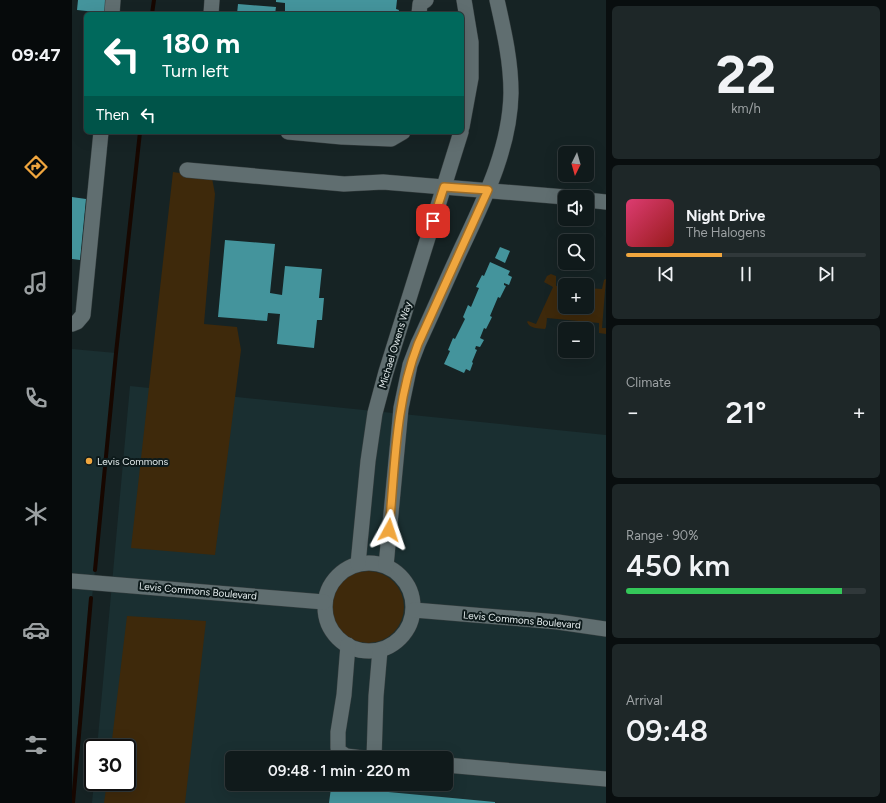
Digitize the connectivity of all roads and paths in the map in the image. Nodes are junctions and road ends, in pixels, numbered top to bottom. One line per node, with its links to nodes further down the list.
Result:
1 (113, 0): 6 (street)
2 (212, 0): 7 (street)
3 (426, 0): 8 (street)
4 (464, 0): 9 (street)
5 (497, 0): 16 (street, Michael Owens Way)
6 (112, 12)
7 (211, 12)
8 (419, 12)
9 (464, 116)
10 (100, 134): 20 (street)
11 (310, 134): 12 (street)
12 (400, 134)
13 (460, 134): 15 (street, Michael Owens Way)
14 (187, 170): 15 (street)
15 (444, 187): 16 (street); 21 (street, Michael Owens Way)
16 (488, 190): 17 (street); 22 (street, Michael Owens Way)
17 (558, 197)
18 (594, 201): 19 (street)
19 (606, 202)
20 (72, 324)
21 (358, 564): 22 (street); 24 (street)
22 (386, 566): 25 (street)
23 (72, 581): 24 (street, Levis Commons Boulevard)
24 (324, 602): 27 (street)
25 (414, 610): 26 (street, Levis Commons Boulevard); 28 (street)
26 (606, 629)
27 (348, 646): 28 (street); 29 (street)
28 (380, 650): 30 (street)
29 (340, 751)
30 (374, 751)
31 (453, 766): 32 (street)
32 (606, 779)

